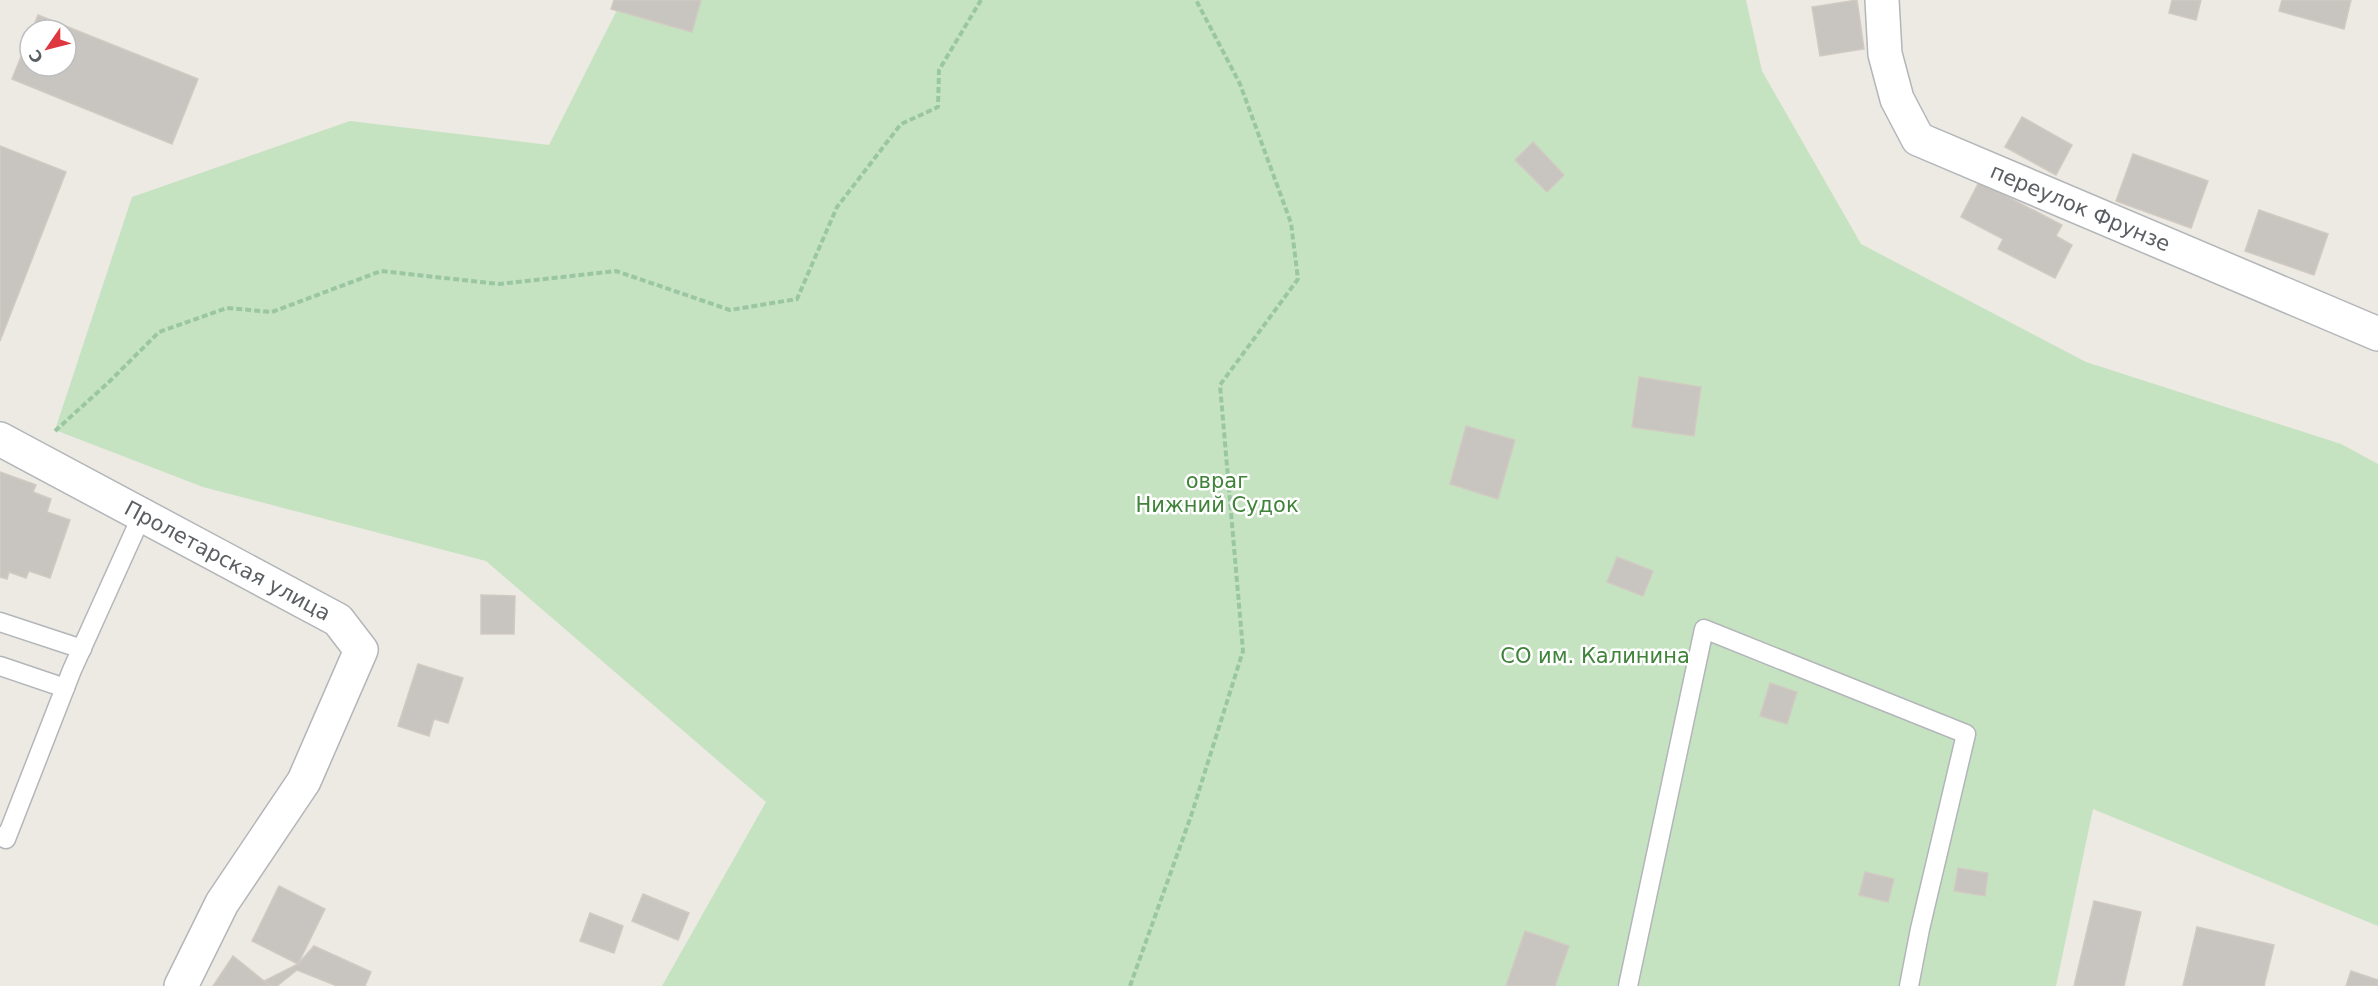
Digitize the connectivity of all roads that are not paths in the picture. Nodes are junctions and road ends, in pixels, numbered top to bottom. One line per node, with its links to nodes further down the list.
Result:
1 (1882, 0): 2 (street, переулок Фрунзе)
2 (2378, 334)
3 (0, 439): 4 (street, Пролетарская улица)
4 (142, 515): 6 (lane); 10 (street, Пролетарская улица)
5 (0, 622): 6 (lane)
6 (82, 649): 8 (lane)
7 (0, 666): 8 (lane)
8 (65, 688): 9 (lane)
9 (0, 836)
10 (181, 986)
11 (1628, 986): 12 (lane)
12 (1909, 986)

